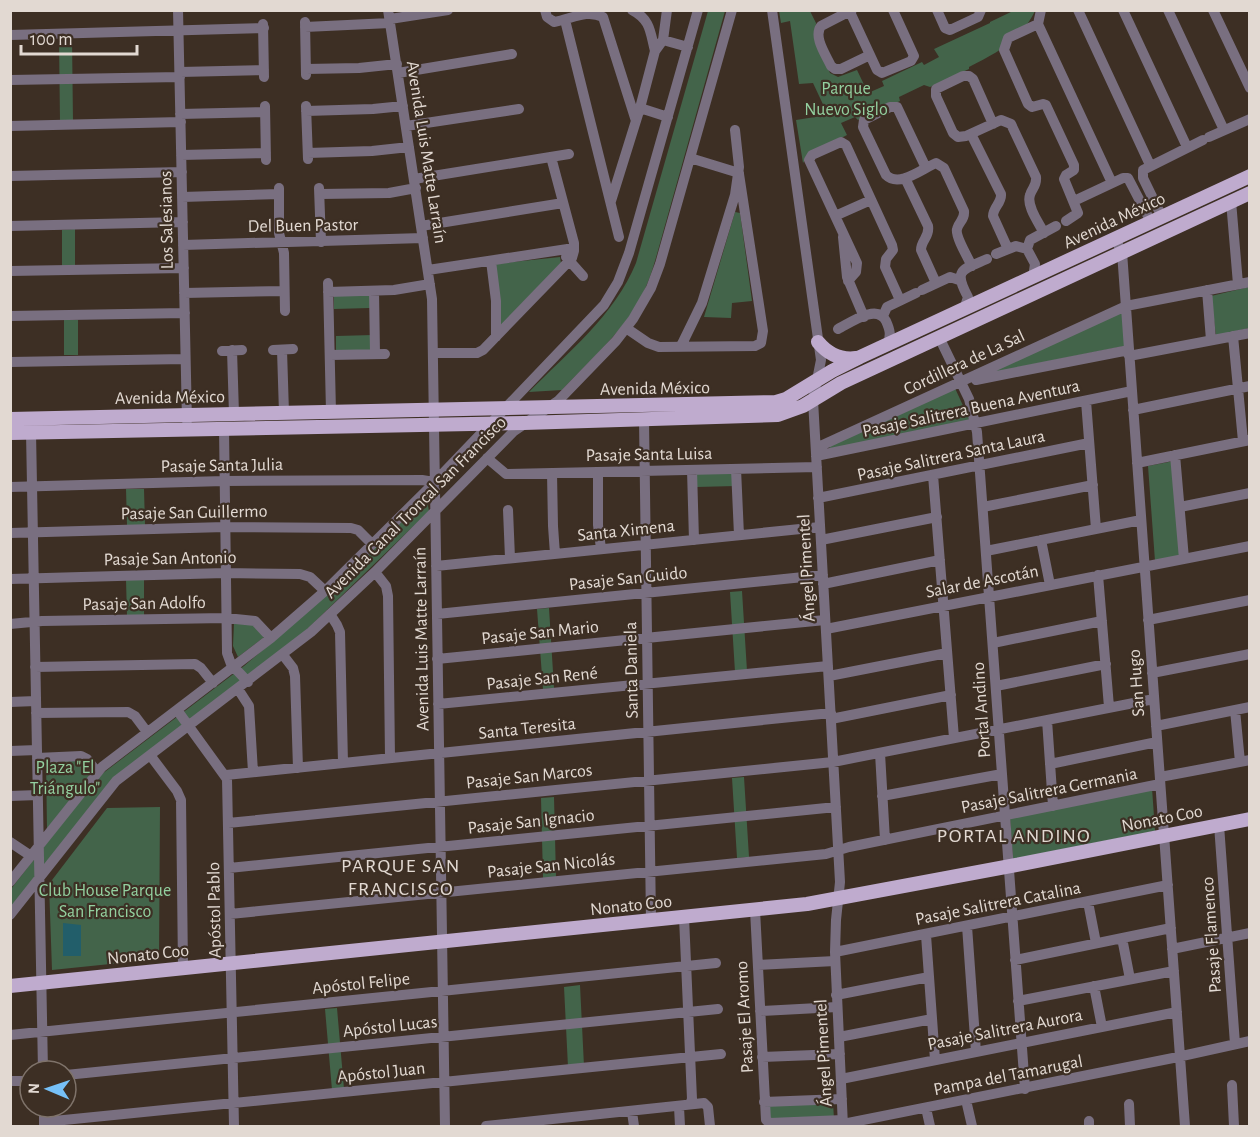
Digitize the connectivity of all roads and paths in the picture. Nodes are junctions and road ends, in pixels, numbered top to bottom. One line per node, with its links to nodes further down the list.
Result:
1 (178, 10): 25 (street, Los Salesianos)
2 (448, 10): 20 (street)
3 (545, 10): 21 (street)
4 (632, 10): 24 (street)
5 (667, 10): 22 (street)
6 (698, 10): 28 (street, Avenida Canal Troncal San Francisco)
7 (732, 10): 55 (street, Avenida Canal Troncal San Francisco)
8 (772, 10): 123 (street, Ángel Pimentel)
9 (893, 10): 31 (street)
10 (937, 10): 11 (street)
11 (981, 10)
12 (1041, 10): 23 (street)
13 (1078, 10): 56 (street)
14 (1123, 10): 51 (street)
15 (1168, 10): 48 (street)
16 (1214, 10): 35 (street)
17 (586, 11): 21 (street); 36 (street)
18 (851, 11): 19 (street); 31 (street)
19 (834, 15): 31 (street)
20 (389, 18): 32 (street, Avenida Luis Matte Larraín); 32 (street)
21 (565, 20): 59 (street)
22 (665, 24): 24 (street); 27 (street)
23 (1038, 24): 66 (street); 71 (street)
24 (648, 26): 29 (street)
25 (179, 31): 26 (street); 33 (street, Los Salesianos); 33 (street)
26 (10, 35)
27 (663, 40): 28 (street); 29 (street)
28 (688, 47): 40 (street, Avenida Canal Troncal San Francisco)
29 (655, 51): 37 (street)
30 (512, 54): 32 (street)
31 (870, 55)
32 (397, 68): 38 (street, Avenida Luis Matte Larraín)
33 (180, 74): 34 (street); 41 (street, Los Salesianos)
34 (10, 80)
35 (1250, 88)
36 (628, 99): 37 (street); 43 (street)
37 (641, 105): 40 (street); 43 (street)
38 (403, 106): 46 (street, Avenida Luis Matte Larraín); 50 (street)
39 (519, 109): 46 (street)
40 (668, 117): 141 (street, Avenida Canal Troncal San Francisco)
41 (181, 118): 45 (street); 53 (street, Los Salesianos); 53 (street)
42 (1250, 118): 48 (street)
43 (636, 121): 57 (street)
44 (993, 124): 49 (street); 49 (street); 79 (street)
45 (10, 126)
46 (406, 126): 50 (street, Avenida Luis Matte Larraín)
47 (735, 130): 61 (street)
48 (1224, 130): 51 (street)
49 (971, 134): 87 (street)
50 (409, 147): 65 (street, Avenida Luis Matte Larraín)
51 (1187, 147): 56 (street)
52 (569, 154): 54 (street)
53 (181, 155): 60 (street, Los Salesianos)
54 (551, 157): 65 (street); 73 (street)
55 (690, 158): 61 (street); 115 (street, Avenida Canal Troncal San Francisco)
56 (1150, 165): 75 (street)
57 (623, 166): 59 (street); 70 (street)
58 (926, 168): 64 (street); 64 (street); 93 (street)
59 (603, 170): 70 (street)
60 (182, 172): 62 (street); 68 (street, Los Salesianos)
61 (739, 173): 124 (street); 124 (street)
62 (10, 176)
63 (1250, 176): 75 (main road, Avenida México)
64 (905, 178): 100 (street)
65 (415, 183): 78 (street, Avenida Luis Matte Larraín); 84 (street)
66 (1112, 183): 71 (street); 75 (street)
67 (1250, 193): 72 (main road, Avenida México)
68 (182, 197): 76 (street, Los Salesianos); 83 (street)
69 (872, 200): 74 (street); 74 (street); 107 (street)
70 (611, 201): 80 (street)
71 (1074, 201): 79 (street)
72 (1231, 201): 90 (main road, Avenida México); 101 (street)
73 (563, 203): 78 (street); 86 (street)
74 (835, 216): 114 (street)
75 (1157, 219): 82 (main road, Avenida México)
76 (183, 222): 77 (street); 85 (street, Los Salesianos)
77 (10, 226)
78 (421, 226): 81 (street, Avenida Luis Matte Larraín)
79 (1044, 232): 88 (street)
80 (619, 237)
81 (423, 238): 84 (street, Del Buen Pastor); 95 (street, Avenida Luis Matte Larraín)
82 (1114, 239): 90 (street, San Hugo); 97 (main road, Avenida México)
83 (281, 242): 84 (street, Del Buen Pastor); 85 (street, Del Buen Pastor); 104 (street)
84 (321, 242)
85 (183, 245): 94 (street, Los Salesianos)
86 (574, 248): 89 (street); 92 (street)
87 (1008, 249): 88 (street); 93 (street)
88 (1027, 249): 97 (street)
89 (560, 250): 91 (street); 92 (street)
90 (1122, 252): 109 (street, San Hugo); 120 (main road, Avenida México)
91 (491, 261): 95 (street); 119 (street)
92 (569, 261): 98 (street); 119 (street)
93 (972, 266): 99 (street)
94 (184, 268): 96 (street); 106 (street, Los Salesianos)
95 (428, 270): 102 (street, Avenida Luis Matte Larraín)
96 (10, 271)
97 (1034, 271): 108 (main road, Avenida México)
98 (583, 276)
99 (959, 280): 100 (street); 108 (street)
100 (936, 283): 107 (street)
101 (1244, 283): 103 (street, Cordillera de La Sal)
102 (430, 285): 105 (street); 127 (street, Avenida Luis Matte Larraín)
103 (1207, 290): 109 (street, Cordillera de La Sal); 122 (street)
104 (284, 291): 106 (street); 110 (street)
105 (374, 291): 129 (street); 129 (street)
106 (184, 293): 111 (street, Los Salesianos)
107 (900, 300): 113 (street)
108 (966, 303): 121 (main road, Avenida México)
109 (1126, 306): 128 (street, San Hugo); 134 (street, Cordillera de La Sal)
110 (285, 311)
111 (185, 313): 112 (street); 131 (street, Los Salesianos)
112 (10, 316)
113 (883, 316): 114 (street); 121 (street)
114 (864, 317): 116 (street)
115 (626, 328): 124 (street); 140 (street, Avenida Canal Troncal San Francisco)
116 (838, 329)
117 (1250, 333): 118 (street)
118 (1233, 336): 122 (street); 136 (street)
119 (496, 337): 127 (street)
120 (939, 337): 134 (street, Portal Andino); 138 (main road, Avenida México)
121 (890, 338): 130 (main road, Avenida México)
122 (1211, 340): 128 (street)
123 (818, 342): 130 (main road); 133 (street, Ángel Pimentel)
124 (681, 346)
125 (232, 350): 145 (street)
126 (283, 350): 144 (street)
127 (433, 353): 146 (street, Avenida Luis Matte Larraín)
128 (1129, 353): 134 (street); 137 (street, San Hugo)
129 (330, 355): 143 (street)
130 (858, 358): 133 (main road, Avenida México)
131 (185, 359): 132 (street); 149 (street, Los Salesianos)
132 (10, 362)
133 (817, 380): 138 (street, Ángel Pimentel); 140 (main road, Avenida México)
134 (960, 383): 152 (street, Portal Andino); 160 (street, Cordillera de La Sal)
135 (1250, 386): 136 (street)
136 (1238, 389): 142 (street); 156 (street)
137 (1132, 391): 139 (street, Pasaje Salitrera Buena Aventura); 142 (street, San Hugo)
138 (813, 400): 148 (main road, Avenida México); 160 (street, Ángel Pimentel)
139 (1086, 401): 152 (street, Pasaje Salitrera Buena Aventura); 157 (street)
140 (549, 408): 141 (main road, Avenida México); 151 (street, Avenida Canal Troncal San Francisco)
141 (505, 409): 146 (main road, Avenida México); 150 (street, Avenida Canal Troncal San Francisco)
142 (1133, 410): 163 (street, San Hugo)
143 (332, 412): 144 (main road, Avenida México); 146 (main road, Avenida México)
144 (284, 413): 145 (main road, Avenida México)
145 (234, 414): 149 (main road, Avenida México)
146 (433, 417): 150 (main road, Avenida México); 153 (main road, Avenida México); 159 (street, Avenida Luis Matte Larraín)
147 (10, 419): 149 (main road, Avenida México)
148 (644, 420): 151 (main road, Avenida México); 167 (street, Santa Daniela)
149 (187, 422): 153 (main road, Avenida México); 154 (main road, Avenida México)
150 (490, 423): 151 (main road, Avenida México); 162 (street, Avenida Canal Troncal San Francisco)
151 (524, 423): 161 (street, Avenida Canal Troncal San Francisco)
152 (976, 423): 160 (street, Pasaje Salitrera Buena Aventura); 164 (street, Portal Andino)
153 (224, 428): 171 (street)
154 (31, 432): 155 (main road, Avenida México); 174 (street)
155 (10, 433)
156 (1246, 441): 158 (street)
157 (1089, 443): 164 (street, Pasaje Salitrera Santa Laura); 173 (street)
158 (1175, 455): 163 (street); 179 (street)
159 (434, 456): 162 (street); 172 (street, Avenida Luis Matte Larraín)
160 (816, 457): 165 (street, Pasaje Santa Luisa); 177 (street, Ángel Pimentel)
161 (487, 458): 169 (street, Pasaje Santa Luisa); 180 (street, Avenida Canal Troncal San Francisco)
162 (452, 463): 172 (street, Avenida Canal Troncal San Francisco)
163 (1137, 463): 183 (street, San Hugo)
164 (980, 465): 170 (street, Pasaje Salitrera Santa Laura); 178 (street, Portal Andino)
165 (736, 469): 166 (street, Pasaje Santa Luisa); 189 (street)
166 (692, 470): 167 (street, Pasaje Santa Luisa); 190 (street)
167 (645, 471): 168 (street, Pasaje Santa Luisa); 194 (street, Santa Daniela)
168 (598, 472): 169 (street, Pasaje Santa Luisa); 196 (street)
169 (552, 473): 198 (street)
170 (933, 475): 177 (street, Pasaje Salitrera Santa Laura); 182 (street)
171 (224, 482): 172 (street, Pasaje Santa Julia); 174 (street, Pasaje Santa Julia); 184 (street)
172 (434, 482): 180 (street, Avenida Luis Matte Larraín); 193 (street, Avenida Canal Troncal San Francisco)
173 (1092, 485): 178 (street); 186 (street)
174 (32, 486): 175 (street, Pasaje Santa Julia); 187 (street)
175 (10, 487)
176 (1250, 493): 179 (street)
177 (818, 498): 185 (street, Ángel Pimentel)
178 (983, 507): 197 (street, Portal Andino)
179 (1180, 507): 201 (street)
180 (435, 510): 203 (street, Avenida Luis Matte Larraín); 205 (street, Avenida Canal Troncal San Francisco)
181 (508, 510): 200 (street)
182 (937, 517): 191 (street); 202 (street)
183 (1141, 520): 186 (street); 204 (street, San Hugo)
184 (225, 527): 187 (street, Pasaje San Guillermo); 193 (street, Pasaje San Guillermo); 206 (street)
185 (820, 527): 189 (street, Santa Ximena); 191 (street, Ángel Pimentel)
186 (1096, 529): 192 (street)
187 (33, 532): 188 (street, Pasaje San Guillermo); 208 (street)
188 (10, 533)
189 (739, 535): 190 (street, Santa Ximena)
190 (694, 540): 194 (street, Santa Ximena)
191 (821, 540): 210 (street, Ángel Pimentel)
192 (1041, 540): 197 (street); 211 (street)
193 (372, 544): 212 (street, Avenida Canal Troncal San Francisco)
194 (646, 544): 196 (street, Santa Ximena); 213 (street, Santa Daniela)
195 (1249, 546): 199 (street); 201 (street, Salar de Ascotán)
196 (601, 549): 198 (street, Santa Ximena)
197 (986, 551): 214 (street, Portal Andino)
198 (555, 554): 200 (street, Santa Ximena)
199 (1250, 555)
200 (510, 558): 203 (street, Santa Ximena)
201 (1184, 559): 204 (street, Salar de Ascotán)
202 (940, 560): 210 (street, Pasaje San Guido); 216 (street)
203 (436, 566): 218 (street, Avenida Luis Matte Larraín)
204 (1144, 566): 207 (street, Salar de Ascotán); 221 (street, San Hugo)
205 (375, 572): 217 (street, Avenida Canal Troncal San Francisco); 266 (street)
206 (225, 573): 208 (street, Pasaje San Antonio); 212 (street, Pasaje San Antonio); 219 (street)
207 (1098, 575): 211 (street, Salar de Ascotán); 220 (street)
208 (34, 578): 209 (street, Pasaje San Antonio); 222 (street)
209 (10, 579)
210 (823, 579): 213 (street, Pasaje San Guido); 224 (street, Ángel Pimentel)
211 (1050, 585): 214 (street, Salar de Ascotán)
212 (325, 591): 225 (street, Avenida Canal Troncal San Francisco)
213 (646, 592): 218 (street, Pasaje San Guido); 226 (street, Santa Daniela)
214 (989, 597): 216 (street, Salar de Ascotán); 227 (street, Portal Andino)
215 (1250, 600): 221 (street)
216 (944, 606): 224 (street, Salar de Ascotán); 228 (street)
217 (330, 614): 230 (street, Avenida Canal Troncal San Francisco); 269 (street)
218 (437, 614): 231 (street, Avenida Luis Matte Larraín)
219 (226, 618): 222 (street, Pasaje San Adolfo); 225 (street, Pasaje San Adolfo); 234 (street)
220 (1102, 621): 227 (street); 232 (street)
221 (1148, 621): 236 (street, San Hugo)
222 (34, 622): 223 (street, Pasaje San Adolfo); 233 (street)
223 (10, 624)
224 (826, 625): 226 (street, Pasaje San Mario); 235 (street, Ángel Pimentel)
225 (271, 638): 234 (street, Avenida Canal Troncal San Francisco)
226 (647, 639): 231 (street, Pasaje San Mario); 239 (street, Santa Daniela)
227 (993, 643): 240 (street, Portal Andino)
228 (947, 653): 235 (street, Pasaje San René); 242 (street)
229 (1250, 654): 236 (street)
230 (283, 655): 237 (street, Avenida Canal Troncal San Francisco); 271 (street)
231 (437, 659): 246 (street, Avenida Luis Matte Larraín)
232 (1106, 664): 240 (street); 248 (street)
233 (35, 667): 238 (street); 244 (street)
234 (234, 667): 237 (street); 238 (street, Avenida Canal Troncal San Francisco)
235 (828, 671): 239 (street, Pasaje San René); 252 (street, Ángel Pimentel)
236 (1152, 673): 243 (street, San Hugo)
237 (248, 682): 241 (street, Avenida Canal Troncal San Francisco)
238 (213, 683): 249 (street, Avenida Canal Troncal San Francisco)
239 (648, 684): 246 (street, Pasaje San René); 258 (street, Santa Daniela)
240 (996, 686): 256 (street, Portal Andino)
241 (238, 689): 254 (street, Avenida Canal Troncal San Francisco); 273 (street)
242 (951, 695): 252 (street, Santa Teresita); 259 (street)
243 (1154, 699): 248 (street, Pasaje San Marcos); 255 (street, San Hugo)
244 (36, 701): 245 (street); 251 (street)
245 (10, 702)
246 (438, 704): 262 (street, Avenida Luis Matte Larraín)
247 (1250, 707): 250 (street)
248 (1109, 708): 253 (street, Pasaje San Marcos)
249 (177, 710): 254 (street); 257 (street, Avenida Canal Troncal San Francisco)
250 (1235, 710): 255 (street); 267 (street)
251 (36, 713): 257 (street); 264 (street)
252 (831, 716): 258 (street, Santa Teresita); 268 (street, Ángel Pimentel)
253 (1047, 720): 256 (street, Pasaje San Marcos); 270 (street)
254 (189, 726): 265 (street, Avenida Canal Troncal San Francisco); 275 (street)
255 (1156, 726): 260 (street, San Hugo)
256 (999, 729): 259 (street, Pasaje San Marcos); 274 (street, Portal Andino)
257 (147, 732): 272 (street, Avenida Canal Troncal San Francisco)
258 (649, 732): 262 (street, Santa Teresita); 276 (street, Santa Daniela)
259 (954, 738): 263 (street, Pasaje San Marcos)
260 (1157, 742): 270 (street); 277 (street, San Hugo)
261 (10, 751): 264 (street)
262 (439, 753): 266 (street, Santa Teresita); 281 (street, Avenida Luis Matte Larraín)
263 (880, 753): 268 (street, Pasaje San Marcos); 280 (street)
264 (37, 754): 272 (street); 278 (street)
265 (150, 755): 299 (street, Avenida Canal Troncal San Francisco); 326 (street)
266 (390, 758): 269 (street, Santa Teresita)
267 (1245, 761): 277 (street, Pasaje Salitrera Germania)
268 (834, 762): 276 (street, Pasaje San Marcos); 283 (street, Ángel Pimentel)
269 (343, 763): 271 (street, Santa Teresita)
270 (1050, 764): 282 (street)
271 (298, 768): 273 (street, Santa Teresita)
272 (97, 772): 292 (street, Avenida Canal Troncal San Francisco)
273 (253, 772): 275 (street, Santa Teresita)
274 (1002, 774): 280 (street); 284 (street, Portal Andino)
275 (226, 775): 286 (street, Apóstol Pablo)
276 (650, 780): 281 (street, Pasaje San Marcos); 288 (street, Santa Daniela)
277 (1160, 781): 282 (street, Pasaje Salitrera Germania); 289 (street, San Hugo)
278 (38, 795): 279 (street); 292 (street)
279 (10, 796)
280 (882, 796): 290 (street)
281 (440, 802): 286 (street, Pasaje San Marcos); 293 (street, Avenida Luis Matte Larraín)
282 (1053, 806): 284 (street, Pasaje Salitrera Germania)
283 (836, 807): 288 (street, Pasaje San Ignacio); 294 (street, Ángel Pimentel)
284 (1005, 816): 290 (street, Pasaje Salitrera Germania); 296 (street, Portal Andino)
285 (1250, 819): 287 (main road, Nonato Coo)
286 (228, 823): 297 (street, Apóstol Pablo)
287 (1219, 825): 289 (main road, Nonato Coo); 316 (street, Pasaje Flamenco)
288 (650, 826): 293 (street, Pasaje San Ignacio); 298 (street, Santa Daniela)
289 (1164, 836): 296 (main road, Nonato Coo); 301 (street, San Hugo)
290 (885, 840): 294 (street, Pasaje Salitrera Germania)
291 (10, 842): 295 (street)
292 (39, 846): 295 (street, Avenida Canal Troncal San Francisco); 299 (street)
293 (440, 847): 297 (street, Pasaje San Ignacio); 302 (street, Avenida Luis Matte Larraín)
294 (838, 850): 298 (street, Pasaje San Nicolás); 303 (street, Ángel Pimentel)
295 (31, 856): 300 (street, Avenida Canal Troncal San Francisco)
296 (1009, 867): 303 (main road, Nonato Coo); 309 (street, Portal Andino)
297 (229, 868): 306 (street, Apóstol Pablo)
298 (651, 872): 302 (street, Pasaje San Nicolás); 310 (street, Santa Daniela)
299 (40, 878): 307 (street, Avenida Canal Troncal San Francisco); 330 (street)
300 (10, 882)
301 (1167, 885): 304 (street, Pasaje Salitrera Catalina); 312 (street, San Hugo)
302 (441, 893): 306 (street, Pasaje San Nicolás); 317 (street, Avenida Luis Matte Larraín)
303 (839, 899): 305 (main road, Nonato Coo); 320 (street, Ángel Pimentel)
304 (1088, 902): 309 (street, Pasaje Salitrera Catalina); 318 (street)
305 (755, 910): 308 (main road, Nonato Coo); 324 (street, Pasaje El Aromo)
306 (230, 914): 322 (street, Apóstol Pablo)
307 (10, 915)
308 (684, 917): 310 (main road, Nonato Coo); 325 (street)
309 (1012, 917): 311 (street, Pasaje Salitrera Catalina); 321 (street, Portal Andino)
310 (651, 921): 317 (main road, Nonato Coo)
311 (967, 926): 314 (street, Pasaje Salitrera Catalina); 351 (street)
312 (1171, 928): 315 (street); 319 (street, San Hugo)
313 (1250, 933): 316 (street)
314 (926, 934): 320 (street, Pasaje Salitrera Catalina); 328 (street)
315 (1122, 938): 318 (street); 329 (street)
316 (1227, 938): 319 (street); 350 (street, Pasaje Flamenco)
317 (442, 942): 322 (main road, Nonato Coo); 333 (street, Avenida Luis Matte Larraín)
318 (1096, 943): 321 (street)
319 (1172, 949): 327 (street, San Hugo)
320 (835, 957): 324 (street, Pasaje Salitrera Catalina); 334 (street, Ángel Pimentel)
321 (1016, 960): 335 (street, Portal Andino)
322 (231, 963): 326 (main road, Nonato Coo); 341 (street, Apóstol Pablo)
323 (716, 963): 325 (street, Apóstol Felipe)
324 (758, 965): 338 (street, Pasaje El Aromo)
325 (686, 967): 333 (street, Apóstol Felipe); 339 (street)
326 (183, 968): 330 (main road, Nonato Coo)
327 (1174, 971): 329 (street); 340 (street, San Hugo)
328 (929, 977): 334 (street); 342 (street)
329 (1130, 979): 332 (street)
330 (42, 983): 331 (main road, Nonato Coo); 344 (street)
331 (10, 986)
332 (1095, 986): 335 (street); 343 (street)
333 (443, 992): 341 (street, Apóstol Felipe); 346 (street, Avenida Luis Matte Larraín)
334 (836, 995): 336 (street, Ángel Pimentel)
335 (1018, 1001): 349 (street, Portal Andino)
336 (837, 1007): 338 (street); 347 (street, Ángel Pimentel)
337 (718, 1009): 339 (street, Apóstol Lucas)
338 (760, 1011): 355 (street, Pasaje El Aromo)
339 (688, 1012): 346 (street, Apóstol Lucas); 356 (street)
340 (1177, 1012): 343 (street, Pasaje Salitrera Aurora); 354 (street, San Hugo)
341 (232, 1013): 344 (street, Apóstol Felipe); 358 (street, Apóstol Pablo)
342 (932, 1018): 347 (street); 359 (street)
343 (1102, 1027): 349 (street, Pasaje Salitrera Aurora)
344 (43, 1032): 345 (street, Apóstol Felipe); 357 (street)
345 (10, 1035)
346 (443, 1037): 358 (street, Apóstol Lucas); 362 (street, Avenida Luis Matte Larraín)
347 (839, 1037): 353 (street, Ángel Pimentel)
348 (1250, 1041): 350 (street, Pampa del Tamarugal)
349 (1021, 1043): 351 (street, Pasaje Salitrera Aurora); 364 (street, Portal Andino)
350 (1235, 1044): 354 (street, Pampa del Tamarugal)
351 (976, 1052): 359 (street, Pasaje Salitrera Aurora)
352 (720, 1054): 356 (street, Apóstol Juan)
353 (840, 1054): 355 (street); 361 (street, Ángel Pimentel)
354 (1180, 1056): 364 (street, Pampa del Tamarugal); 389 (street, San Hugo)
355 (762, 1057): 367 (street, Pasaje El Aromo)
356 (690, 1058): 362 (street, Apóstol Juan); 370 (street)
357 (43, 1059)
358 (233, 1059): 360 (street, Apóstol Lucas); 368 (street, Apóstol Pablo)
359 (935, 1060): 361 (street, Pasaje Salitrera Aurora)
360 (78, 1074)
361 (841, 1079): 365 (street, Ángel Pimentel)
362 (444, 1082): 368 (street, Apóstol Juan); 381 (street, Avenida Luis Matte Larraín)
363 (1232, 1086): 390 (street)
364 (1025, 1089): 366 (street, Pampa del Tamarugal)
365 (842, 1099): 367 (street); 379 (street, Ángel Pimentel)
366 (966, 1100): 371 (street, Pampa del Tamarugal); 387 (street)
367 (764, 1102): 375 (street, Pasaje El Aromo)
368 (234, 1103): 376 (street, Apóstol Juan); 380 (street, Apóstol Pablo)
369 (1129, 1104): 388 (street)
370 (684, 1106): 372 (street); 384 (street); 385 (street)
371 (926, 1108): 374 (street, Pampa del Tamarugal); 386 (street)
372 (632, 1112): 373 (street); 383 (street)
373 (587, 1121): 377 (street)
374 (885, 1121): 379 (street, Pampa del Tamarugal)
375 (767, 1122): 378 (street, Pampa del Tamarugal)
376 (44, 1124)
377 (541, 1124): 382 (street)
378 (792, 1124): 379 (street, Pampa del Tamarugal)
379 (843, 1124)
380 (234, 1126)
381 (445, 1126)
382 (492, 1126)
383 (634, 1126)
384 (680, 1126)
385 (710, 1126)
386 (930, 1126)
387 (972, 1126)
388 (1130, 1126)
389 (1185, 1126)
390 (1234, 1126)

